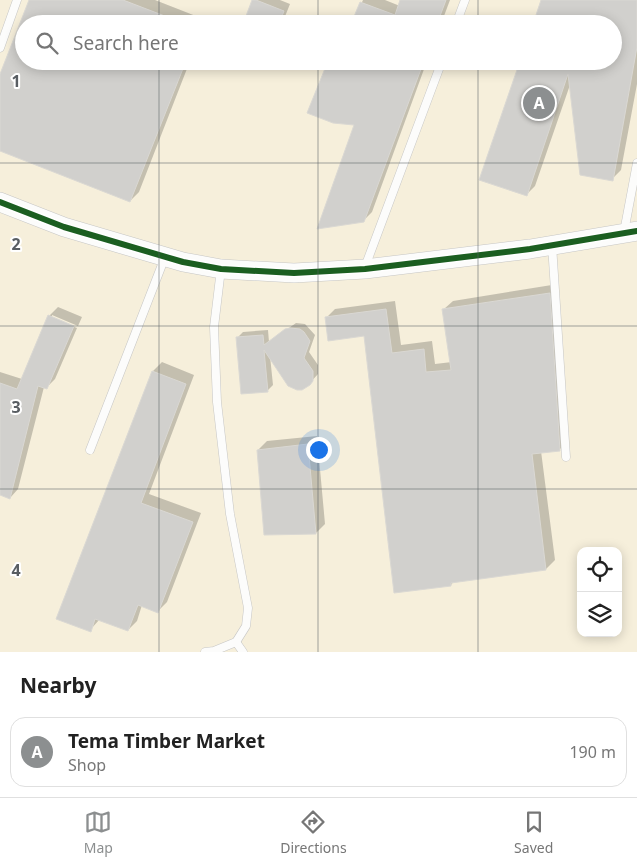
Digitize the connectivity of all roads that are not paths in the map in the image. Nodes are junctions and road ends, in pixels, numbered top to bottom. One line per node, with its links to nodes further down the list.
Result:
1 (17, 0): 4 (lane)
2 (465, 0): 3 (lane)
3 (459, 15)
4 (0, 48)
5 (439, 70): 12 (lane)
6 (637, 162): 8 (lane)
7 (0, 202): 10 (street)
8 (631, 232): 9 (street)
9 (552, 245): 12 (street); 14 (lane)
10 (165, 257): 11 (street); 13 (lane)
11 (221, 269): 12 (street); 15 (lane)
12 (365, 269)
13 (90, 450)
14 (566, 457)
15 (236, 642): 16 (lane); 17 (lane)
16 (204, 652)
17 (243, 652)

